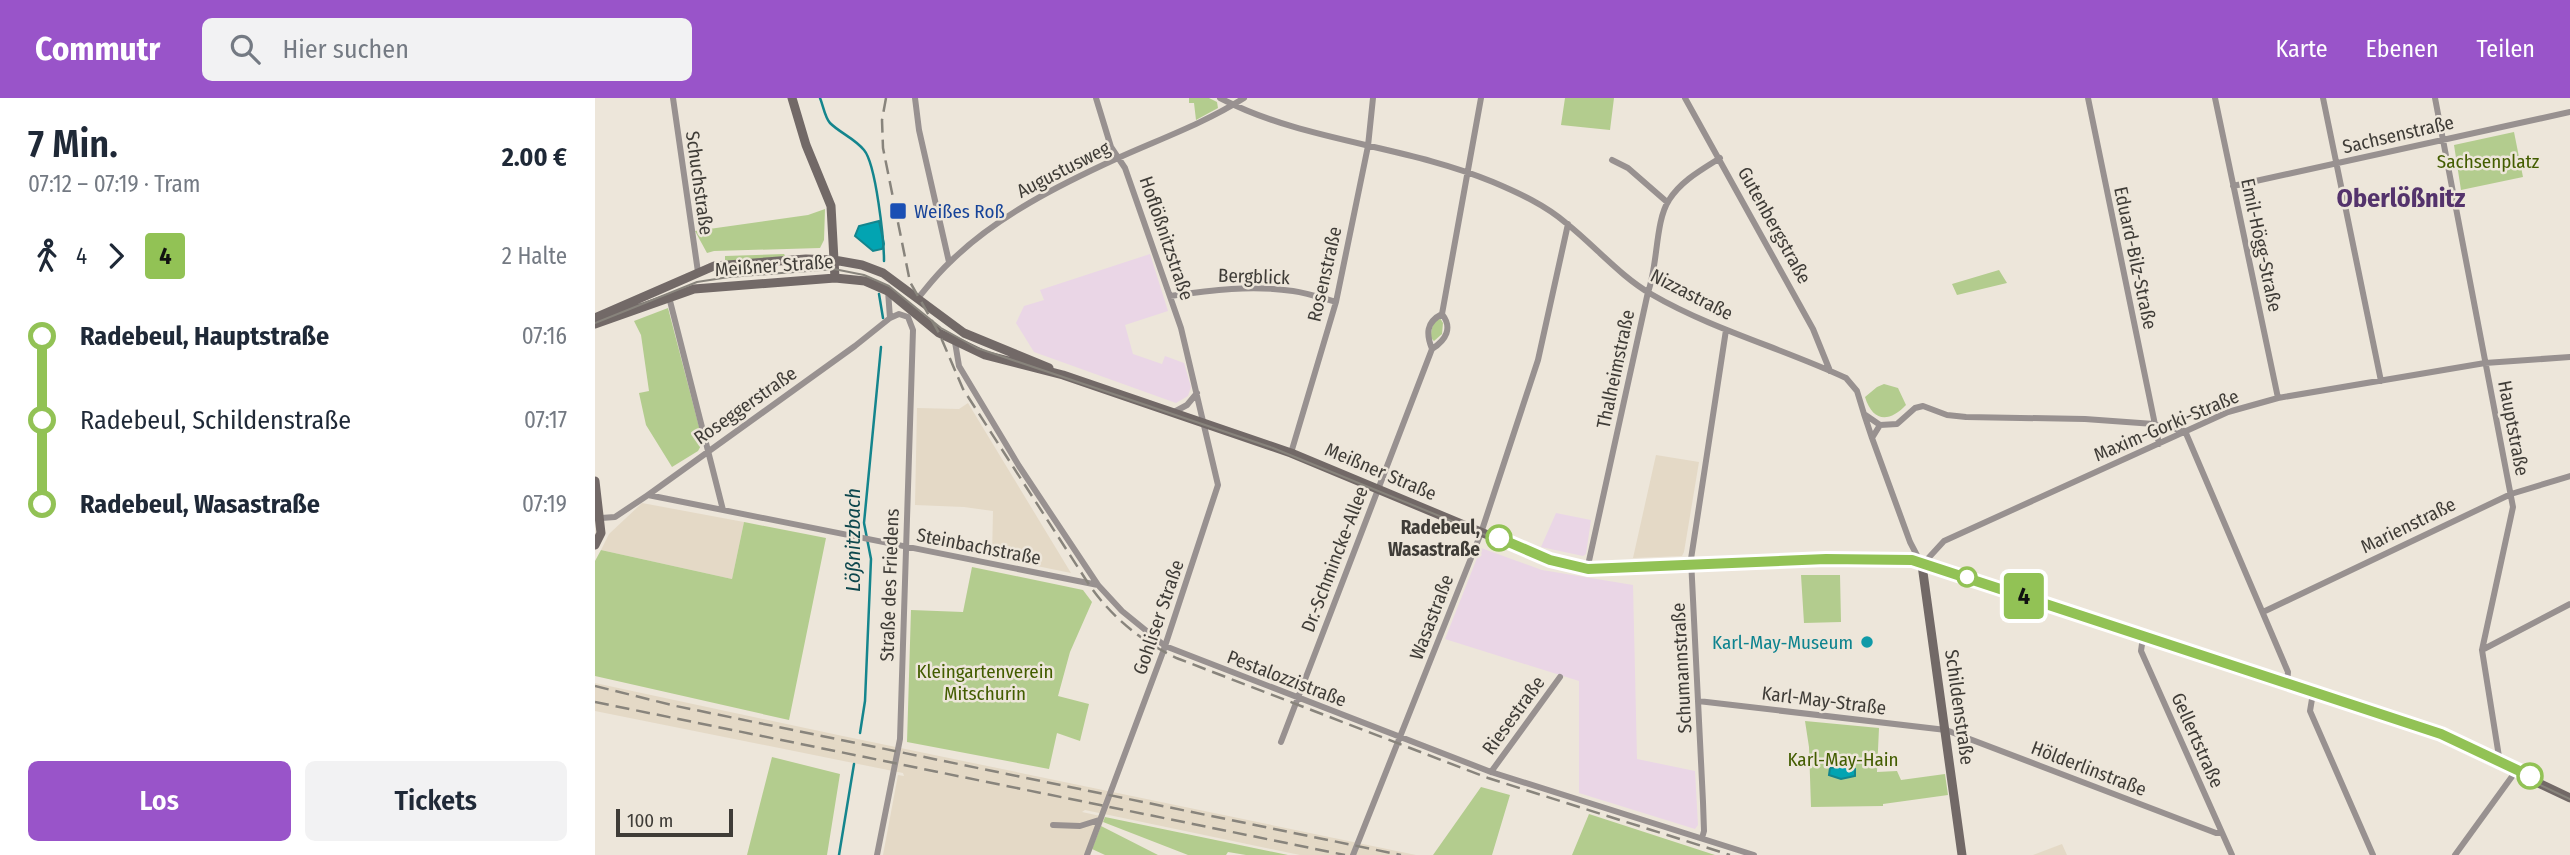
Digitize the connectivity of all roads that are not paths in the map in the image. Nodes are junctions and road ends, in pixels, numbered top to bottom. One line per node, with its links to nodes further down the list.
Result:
1 (673, 98): 28 (street, Schuchstraße)
2 (792, 98): 26 (main road)
3 (915, 98): 27 (street)
4 (1095, 98): 18 (street, Hoflößnitzstraße)
5 (1220, 98): 14 (street, Nizzastraße)
6 (1244, 98): 14 (street, Augustusweg)
7 (1373, 98): 17 (street, Rosenstraße)
8 (1481, 98): 22 (street, Dr.-Schmincke-Allee)
9 (1685, 98): 19 (street, Gutenbergstraße)
10 (2088, 98): 53 (street, Eduard-Bilz-Straße)
11 (2215, 98): 23 (street, Emil-Högg-Straße)
12 (2323, 98): 21 (street)
13 (2435, 98): 16 (street, Hauptstraße)
14 (1232, 106): 17 (street, Nizzastraße); 18 (street, Augustusweg)
15 (2570, 112): 16 (street, Sachsenstraße)
16 (2443, 141): 21 (street, Sachsenstraße); 44 (street, Hauptstraße)
17 (1368, 146): 22 (street, Nizzastraße); 35 (street, Rosenstraße)
18 (1118, 158): 27 (street, Augustusweg); 32 (street, Hoflößnitzstraße)
19 (1720, 158): 24 (street); 45 (street, Gutenbergstraße)
20 (1612, 160): 24 (street)
21 (2337, 164): 23 (street, Sachsenstraße); 47 (street)
22 (1466, 172): 25 (street, Nizzastraße); 36 (street, Dr.-Schmincke-Allee)
23 (2233, 186): 49 (street, Emil-Högg-Straße)
24 (1667, 202): 31 (street, Thalheimstraße)
25 (1568, 224): 31 (street, Nizzastraße); 67 (street, Wasastraße)
26 (834, 260): 28 (main road, Meißner Straße); 29 (main road); 34 (main road, Meißner Straße)
27 (949, 262): 34 (street, Augustusweg)
28 (698, 272): 37 (main road, Meißner Straße)
29 (835, 278): 30 (main road, Meißner Straße); 33 (main road, Meißner Straße)
30 (888, 291): 38 (street); 41 (main road, Meißner Straße)
31 (1648, 292): 40 (street, Nizzastraße); 72 (street, Thalheimstraße)
32 (1170, 296): 35 (street, Bergblick); 48 (street, Hoflößnitzstraße)
33 (669, 297): 39 (main road, Meißner Straße); 58 (street)
34 (918, 298): 46 (main road, Meißner Straße)
35 (1336, 302): 59 (street, Rosenstraße)
36 (1442, 314): 42 (street, Dr.-Schmincke-Allee); 42 (street, Dr.-Schmincke-Allee)
37 (595, 318)
38 (890, 318): 58 (street, Roseggerstraße); 69 (street, Straße des Friedens)
39 (595, 324)
40 (1726, 330): 45 (street, Nizzastraße); 71 (street, Schumannstraße)
41 (955, 342): 46 (main road, Meißner Straße); 73 (street, Pestalozzistraße)
42 (1432, 349): 62 (street, Dr.-Schmincke-Allee)
43 (2570, 357): 44 (street, Maxim-Gorki-Straße)
44 (2485, 363): 47 (street, Maxim-Gorki-Straße); 63 (street, Hauptstraße)
45 (1830, 371): 51 (street, Nizzastraße)
46 (1063, 375): 50 (main road, Meißner Straße)
47 (2381, 382): 49 (street, Maxim-Gorki-Straße)
48 (1197, 393): 50 (street); 52 (street, Hoflößnitzstraße)
49 (2278, 398): 55 (street, Maxim-Gorki-Straße)
50 (1174, 412): 52 (main road, Meißner Straße)
51 (1864, 414): 54 (street); 56 (street)
52 (1203, 421): 59 (main road, Meißner Straße); 77 (street, Gohliser Straße)
53 (2154, 424): 54 (street); 55 (street); 57 (street, Eduard-Bilz-Straße)
54 (1880, 425): 56 (street)
55 (2185, 431): 57 (street, Maxim-Gorki-Straße); 75 (street)
56 (1872, 438): 70 (street)
57 (2159, 444): 70 (street, Maxim-Gorki-Straße)
58 (708, 451): 64 (street, Roseggerstraße); 65 (street)
59 (1290, 453): 62 (main road, Meißner Straße)
60 (2570, 475): 63 (street, Marienstraße)
61 (595, 481): 66 (main road)
62 (1378, 489): 67 (main road, Meißner Straße); 82 (street, Dr.-Schmincke-Allee)
63 (2511, 494): 75 (street, Marienstraße); 78 (street, Hauptstraße)
64 (648, 495): 65 (street, Steinbachstraße); 66 (street, Roseggerstraße)
65 (723, 509): 69 (street, Steinbachstraße)
66 (601, 518): 68 (main road)
67 (1481, 533): 72 (main road, Meißner Straße); 85 (street, Wasastraße)
68 (595, 545)
69 (905, 547): 73 (street, Steinbachstraße); 95 (street, Straße des Friedens)
70 (1922, 565): 71 (main road, Meißner Straße); 76 (main road, Meißner Straße); 84 (main road, Schildenstraße)
71 (1691, 566): 72 (main road, Meißner Straße); 83 (street, Schumannstraße)
72 (1587, 570)
73 (1098, 585): 77 (street, Pestalozzistraße)
74 (2570, 604): 78 (street)
75 (2263, 612): 80 (street)
76 (2143, 637): 80 (main road, Meißner Straße); 93 (street, Gellertstraße)
77 (1165, 646): 82 (street, Pestalozzistraße); 91 (street, Gohliser Straße)
78 (2482, 650): 87 (street, Hauptstraße)
79 (1560, 677): 89 (street, Riesestraße)
80 (2287, 684): 81 (main road, Meißner Straße)
81 (2313, 693): 87 (main road, Meißner Straße); 101 (street)
82 (1298, 698): 85 (street, Pestalozzistraße); 86 (street, Dr.-Schmincke-Allee)
83 (1698, 701): 84 (street, Karl-May-Straße); 94 (street, Schumannstraße)
84 (1945, 730): 93 (street, Hölderlinstraße); 99 (main road, Schildenstraße)
85 (1400, 738): 89 (street, Pestalozzistraße); 97 (street, Wasastraße)
86 (1281, 742)
87 (2500, 763): 88 (main road, Meißner Straße)
88 (2516, 771): 90 (main road, Meißner Straße); 102 (street)
89 (1491, 772): 94 (street, Pestalozzistraße)
90 (2570, 798)
91 (1099, 820): 92 (street); 96 (street, Gohliser Straße)
92 (1053, 825)
93 (2223, 833): 100 (street, Gellertstraße)
94 (1702, 838): 98 (street, Pestalozzistraße)
95 (877, 855)
96 (1087, 855)
97 (1353, 855)
98 (1754, 855)
99 (1962, 855)
100 (2232, 855)
101 (2373, 855)
102 (2455, 855)

